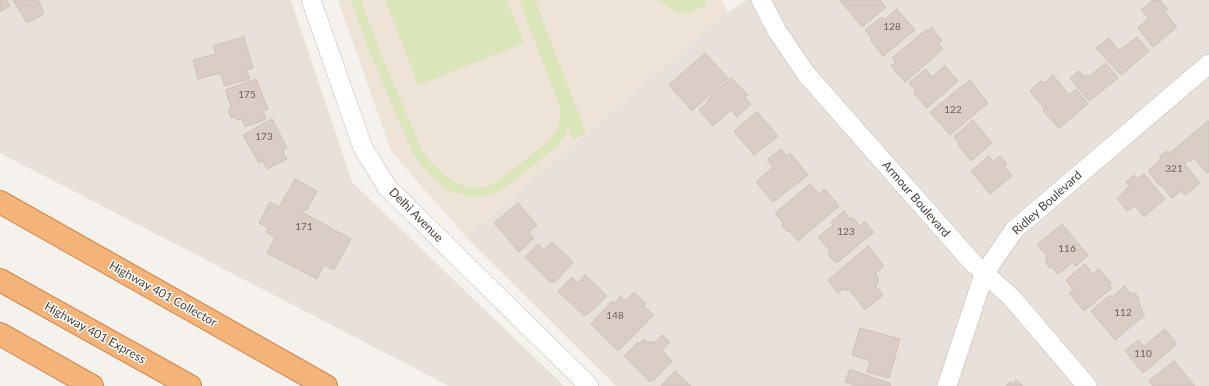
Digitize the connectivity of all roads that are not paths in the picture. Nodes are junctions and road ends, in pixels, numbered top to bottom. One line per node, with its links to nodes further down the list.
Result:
1 (311, 0): 11 (street, Delhi Avenue)
2 (762, 0): 5 (street, Armour Boulevard)
3 (1209, 64): 5 (street, Ridley Boulevard)
4 (0, 202): 10 (highway, Highway 401 Collector)
5 (984, 274): 12 (street, Ridley Boulevard); 13 (street, Armour Boulevard)
6 (0, 280): 9 (highway, Highway 401 Express)
7 (0, 334): 8 (highway)
8 (92, 386)
9 (190, 386)
10 (326, 386)
11 (589, 386)
12 (947, 386)
13 (1087, 386)

